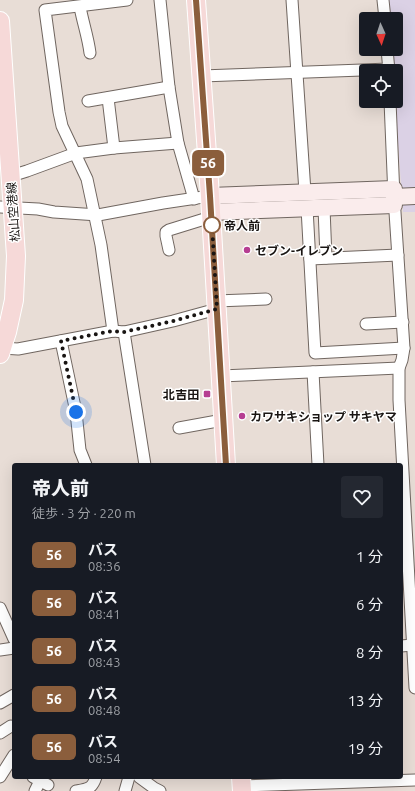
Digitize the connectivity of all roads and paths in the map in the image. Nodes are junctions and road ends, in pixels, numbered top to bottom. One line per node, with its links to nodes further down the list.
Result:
1 (127, 0): 6 (street)
2 (160, 0): 14 (street)
3 (196, 0): 13 (main road)
4 (292, 0): 12 (street)
5 (383, 0): 8 (street)
6 (96, 2): 7 (street)
7 (80, 7): 10 (street); 20 (street)
8 (384, 12)
9 (0, 21): 21 (main road, 松山空港線)
10 (90, 53)
11 (359, 71): 12 (street)
12 (298, 72): 13 (street); 22 (street)
13 (202, 76): 26 (main road)
14 (169, 87): 15 (street); 18 (street)
15 (108, 98): 16 (street); 19 (street)
16 (88, 101)
17 (390, 108): 24 (street)
18 (178, 143): 19 (street); 26 (street)
19 (114, 148): 20 (street)
20 (76, 153): 21 (street); 29 (street)
21 (11, 176): 25 (main road, 松山空港線)
22 (306, 192): 24 (street); 26 (street)
23 (415, 196): 24 (street)
24 (394, 197): 28 (street); 31 (street)
25 (4, 203): 29 (street); 35 (main road, 松山空港線); 43 (main road, 松山空港線)
26 (207, 206): 27 (street); 29 (street); 30 (street); 36 (main road)
27 (307, 208): 28 (street); 33 (street)
28 (324, 208): 32 (street)
29 (94, 215): 39 (street)
30 (169, 250)
31 (398, 255): 32 (street); 37 (street)
32 (326, 258): 33 (street)
33 (310, 259): 42 (street)
34 (266, 299): 36 (street)
35 (0, 304)
36 (217, 305): 40 (street); 46 (main road)
37 (403, 322): 38 (street); 42 (street)
38 (366, 324)
39 (112, 331): 40 (street); 41 (street)
40 (124, 332): 50 (street)
41 (61, 341): 43 (street); 49 (street)
42 (404, 348): 44 (street)
43 (1, 351)
44 (399, 368): 45 (street); 53 (street)
45 (312, 372): 46 (street); 52 (street)
46 (221, 376): 47 (main road)
47 (223, 420): 48 (street); 51 (main road)
48 (179, 428)
49 (85, 463)
50 (145, 463)
51 (225, 463)
52 (318, 463)
53 (402, 463)
54 (403, 506): 55 (street)
55 (405, 583): 60 (street)
56 (0, 608): 57 (street)
57 (7, 625): 58 (street)
58 (12, 635)
59 (403, 646): 60 (street)
60 (413, 646): 63 (street)
61 (12, 648): 62 (street)
62 (0, 650)
63 (415, 688)
64 (12, 696): 65 (street)
65 (0, 704)
66 (11, 726): 67 (street)
67 (0, 733)
68 (12, 758): 69 (street)
69 (0, 777)
70 (95, 779): 78 (street)
71 (128, 779): 79 (street)
72 (142, 779): 80 (street)
73 (415, 780): 75 (street)
74 (41, 781): 77 (street)
75 (335, 784): 76 (street)
76 (242, 785)
77 (35, 791)
78 (76, 791)
79 (125, 791)
80 (160, 791)

